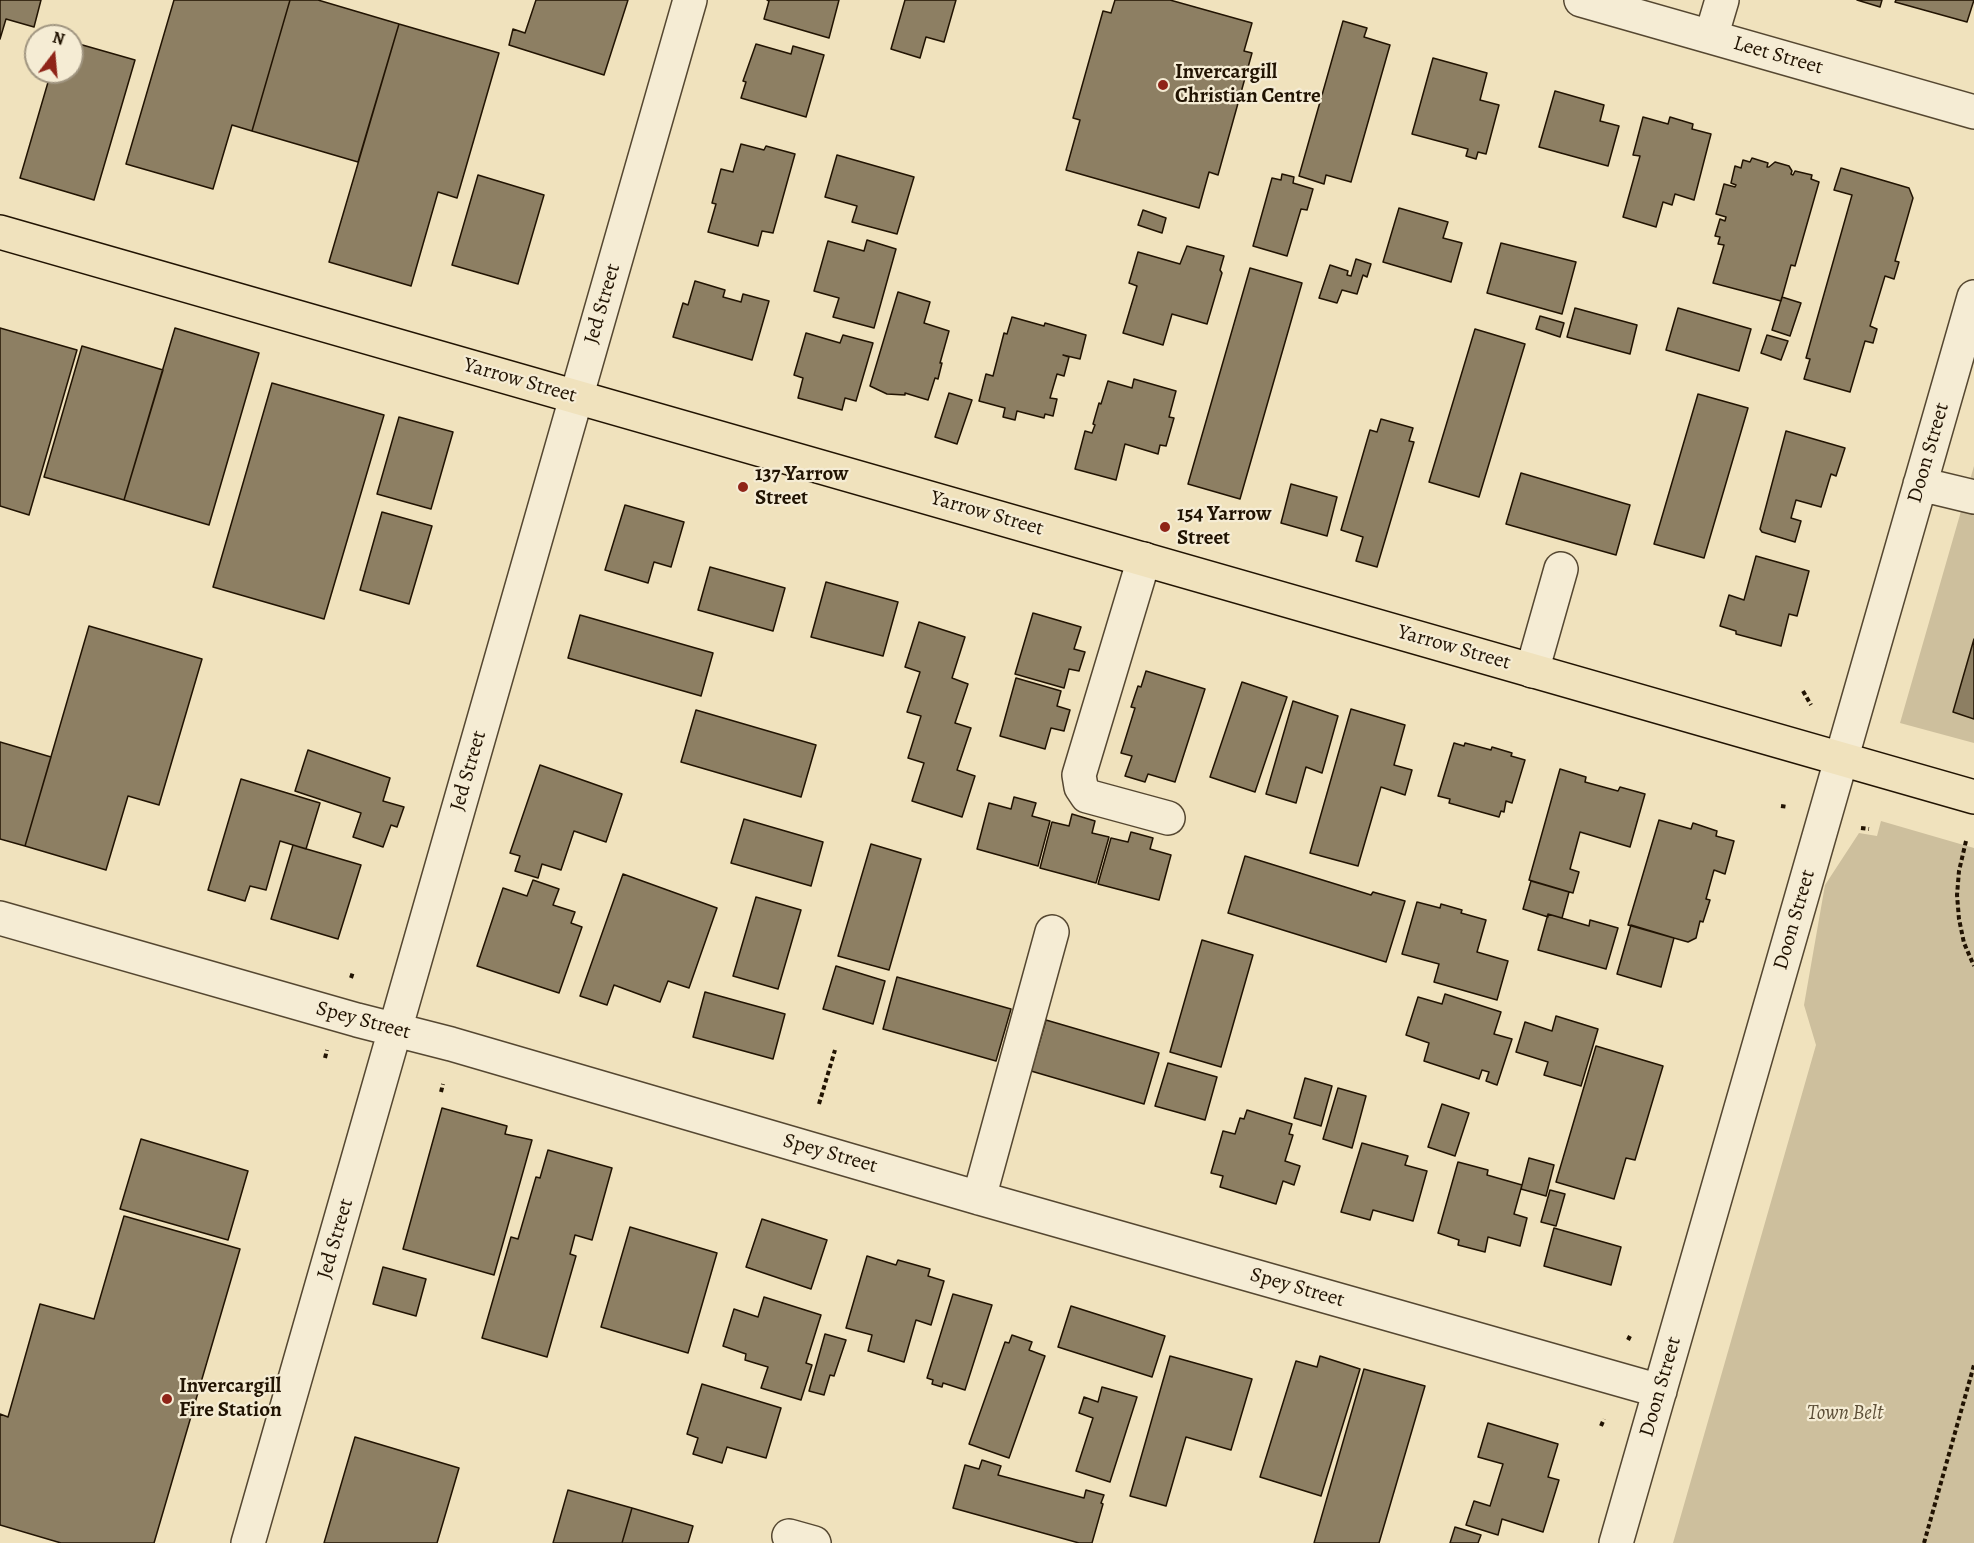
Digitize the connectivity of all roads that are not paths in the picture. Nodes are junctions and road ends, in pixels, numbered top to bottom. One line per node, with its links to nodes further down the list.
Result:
1 (690, 0): 8 (street, Jed Street)
2 (1581, 0): 4 (street, Leet Street)
3 (1722, 0): 4 (street)
4 (1711, 37): 5 (street, Leet Street)
5 (1974, 112)
6 (0, 232): 8 (main road, Yarrow Street)
7 (1974, 297): 9 (street, Doon Street)
8 (576, 398): 11 (main road, Yarrow Street); 19 (street, Jed Street)
9 (1920, 484): 10 (street); 14 (street, Doon Street)
10 (1974, 497)
11 (1144, 559): 13 (main road, Yarrow Street); 16 (street)
12 (1561, 569): 13 (street)
13 (1532, 671): 14 (main road, Yarrow Street)
14 (1840, 759): 15 (main road, Yarrow Street); 21 (street, Doon Street)
15 (1974, 797)
16 (1168, 818)
17 (0, 918): 19 (street, Spey Street)
18 (1052, 932): 20 (street)
19 (395, 1030): 20 (street, Spey Street); 22 (street, Jed Street)
20 (979, 1198): 21 (street, Spey Street)
21 (1660, 1391): 23 (street, Doon Street)
22 (248, 1543)
23 (1616, 1543)

